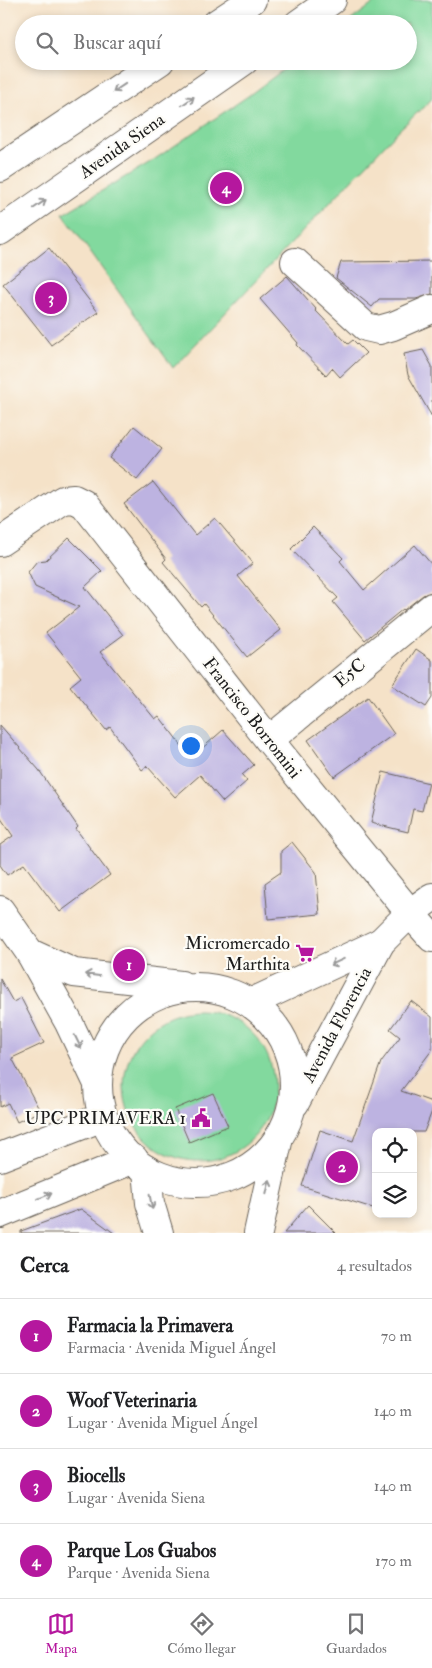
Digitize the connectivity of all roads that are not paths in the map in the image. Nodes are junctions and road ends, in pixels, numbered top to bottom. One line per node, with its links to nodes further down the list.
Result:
1 (252, 0): 3 (street)
2 (332, 0): 4 (street)
3 (230, 15)
4 (311, 15)
5 (147, 70): 7 (street, one-way to 7)
6 (231, 70): 8 (street, Avenida Siena, one-way to 6)
7 (0, 168)
8 (0, 231)
9 (295, 262): 10 (street)
10 (432, 309)
11 (0, 542): 13 (street, Francisco Borromini)
12 (432, 607): 13 (street, E5C)
13 (269, 740): 16 (street, Francisco Borromini)
14 (432, 897): 16 (street, Avenida Florencia)
15 (0, 910): 19 (street)
16 (410, 913): 17 (street, Francisco Borromini); 18 (street, Avenida Florencia)
17 (432, 938)
18 (381, 942): 21 (street, Avenida Florencia, one-way to 21); 23 (street, Avenida Florencia)
19 (30, 953): 20 (street, one-way to 19); 22 (street, one-way to 22)
20 (193, 987): 21 (street); 22 (street)
21 (250, 1003): 23 (street)
22 (98, 1084): 24 (street)
23 (292, 1108): 25 (street)
24 (103, 1117): 26 (street); 27 (street)
25 (278, 1141): 27 (street); 30 (street, one-way to 25)
26 (0, 1157)
27 (140, 1165): 28 (street, one-way to 27); 29 (street, one-way to 29)
28 (0, 1214)
29 (159, 1233)
30 (258, 1233)

